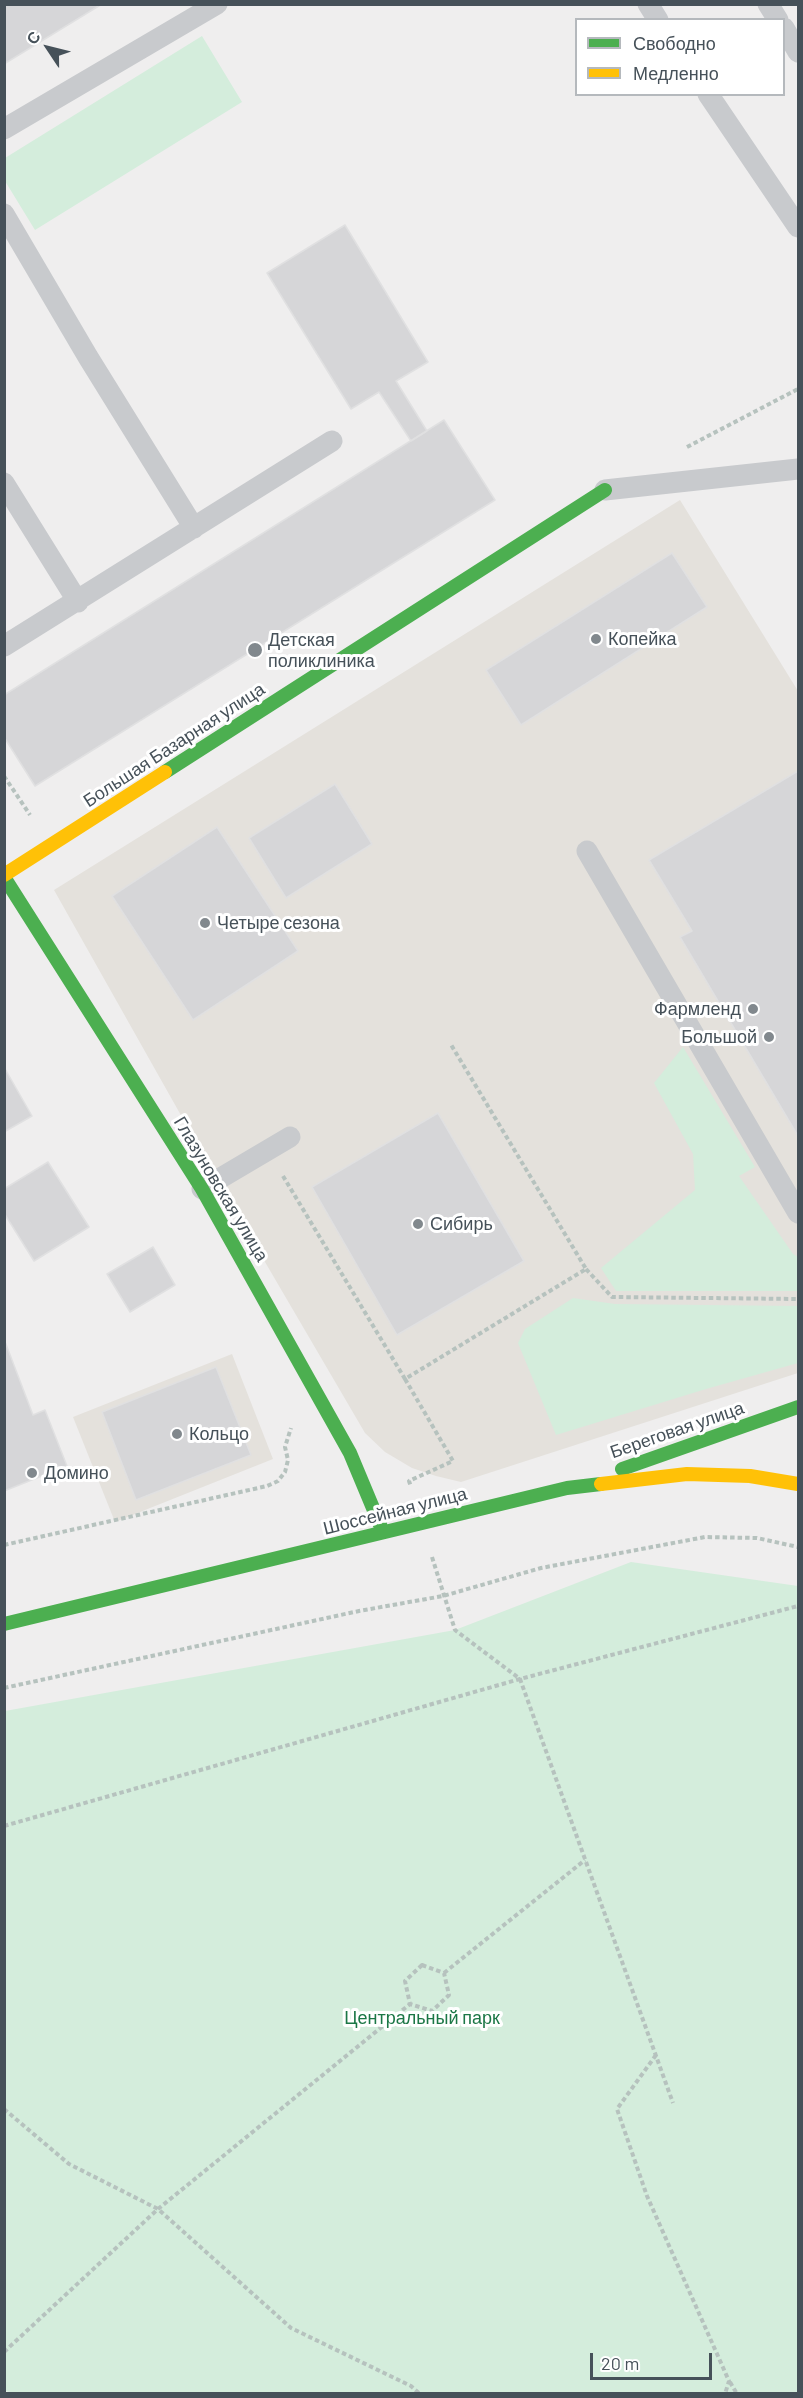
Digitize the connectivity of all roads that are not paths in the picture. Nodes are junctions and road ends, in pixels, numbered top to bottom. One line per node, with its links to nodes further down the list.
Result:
1 (217, 4): 9 (lane)
2 (648, 4): 4 (lane)
3 (768, 4): 5 (lane)
4 (657, 18)
5 (777, 18)
6 (785, 31): 7 (lane)
7 (798, 52)
8 (709, 96): 11 (lane)
9 (4, 129)
10 (4, 214): 16 (lane)
11 (798, 227)
12 (332, 441): 16 (lane)
13 (798, 469): 15 (lane)
14 (4, 483): 17 (lane)
15 (605, 490): 20 (street, Большая Базарная улица)
16 (194, 528): 17 (lane)
17 (78, 602): 18 (lane)
18 (4, 646)
19 (587, 851): 23 (lane)
20 (4, 876): 22 (street, Глазуновская улица)
21 (290, 1137): 22 (lane)
22 (202, 1188): 27 (street, Глазуновская улица)
23 (798, 1213)
24 (798, 1407): 26 (street, Береговая улица)
25 (798, 1484): 26 (street, Шоссейная улица)
26 (567, 1488): 27 (street, Шоссейная улица)
27 (383, 1532): 28 (street, Шоссейная улица)
28 (4, 1624)

